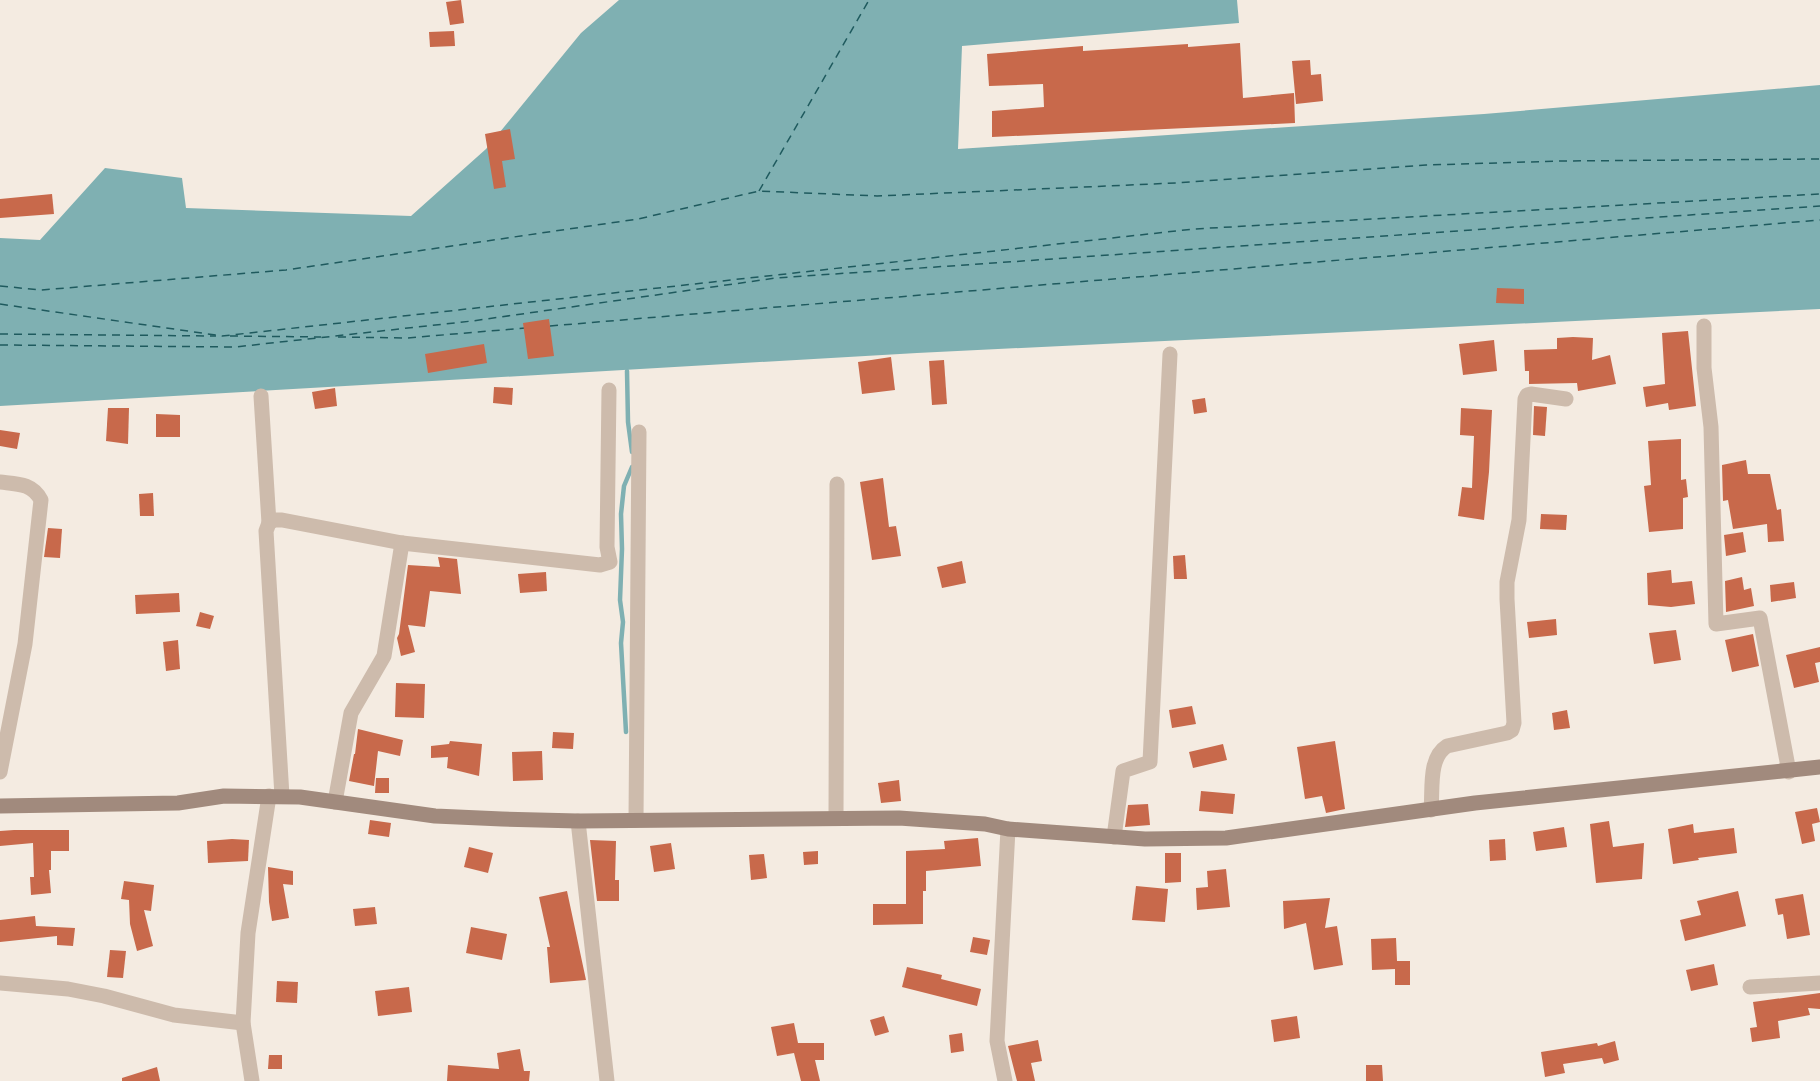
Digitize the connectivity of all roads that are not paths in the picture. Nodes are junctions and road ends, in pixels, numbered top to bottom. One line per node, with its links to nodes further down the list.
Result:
1 (1704, 326): 13 (street)
2 (1170, 354): 22 (street)
3 (609, 390): 10 (street)
4 (261, 396): 9 (street)
5 (1566, 399): 17 (street)
6 (639, 432): 19 (street)
7 (0, 482): 12 (street)
8 (837, 484): 18 (street)
9 (269, 523): 10 (street); 14 (street)
10 (402, 543): 15 (street)
11 (1820, 767): 13 (main road)
12 (0, 772)
13 (1789, 772): 17 (main road)
14 (276, 796): 15 (main road); 16 (main road); 26 (street)
15 (335, 802): 20 (main road)
16 (0, 806)
17 (1431, 810): 22 (main road)
18 (836, 818): 19 (main road); 21 (main road)
19 (636, 820): 20 (main road)
20 (578, 821): 28 (street)
21 (1008, 829): 22 (main road); 29 (street)
22 (1114, 837)
23 (0, 983): 26 (street)
24 (1820, 984): 25 (street)
25 (1750, 987)
26 (243, 1023): 27 (street)
27 (252, 1081)
28 (608, 1081)
29 (1005, 1081)

